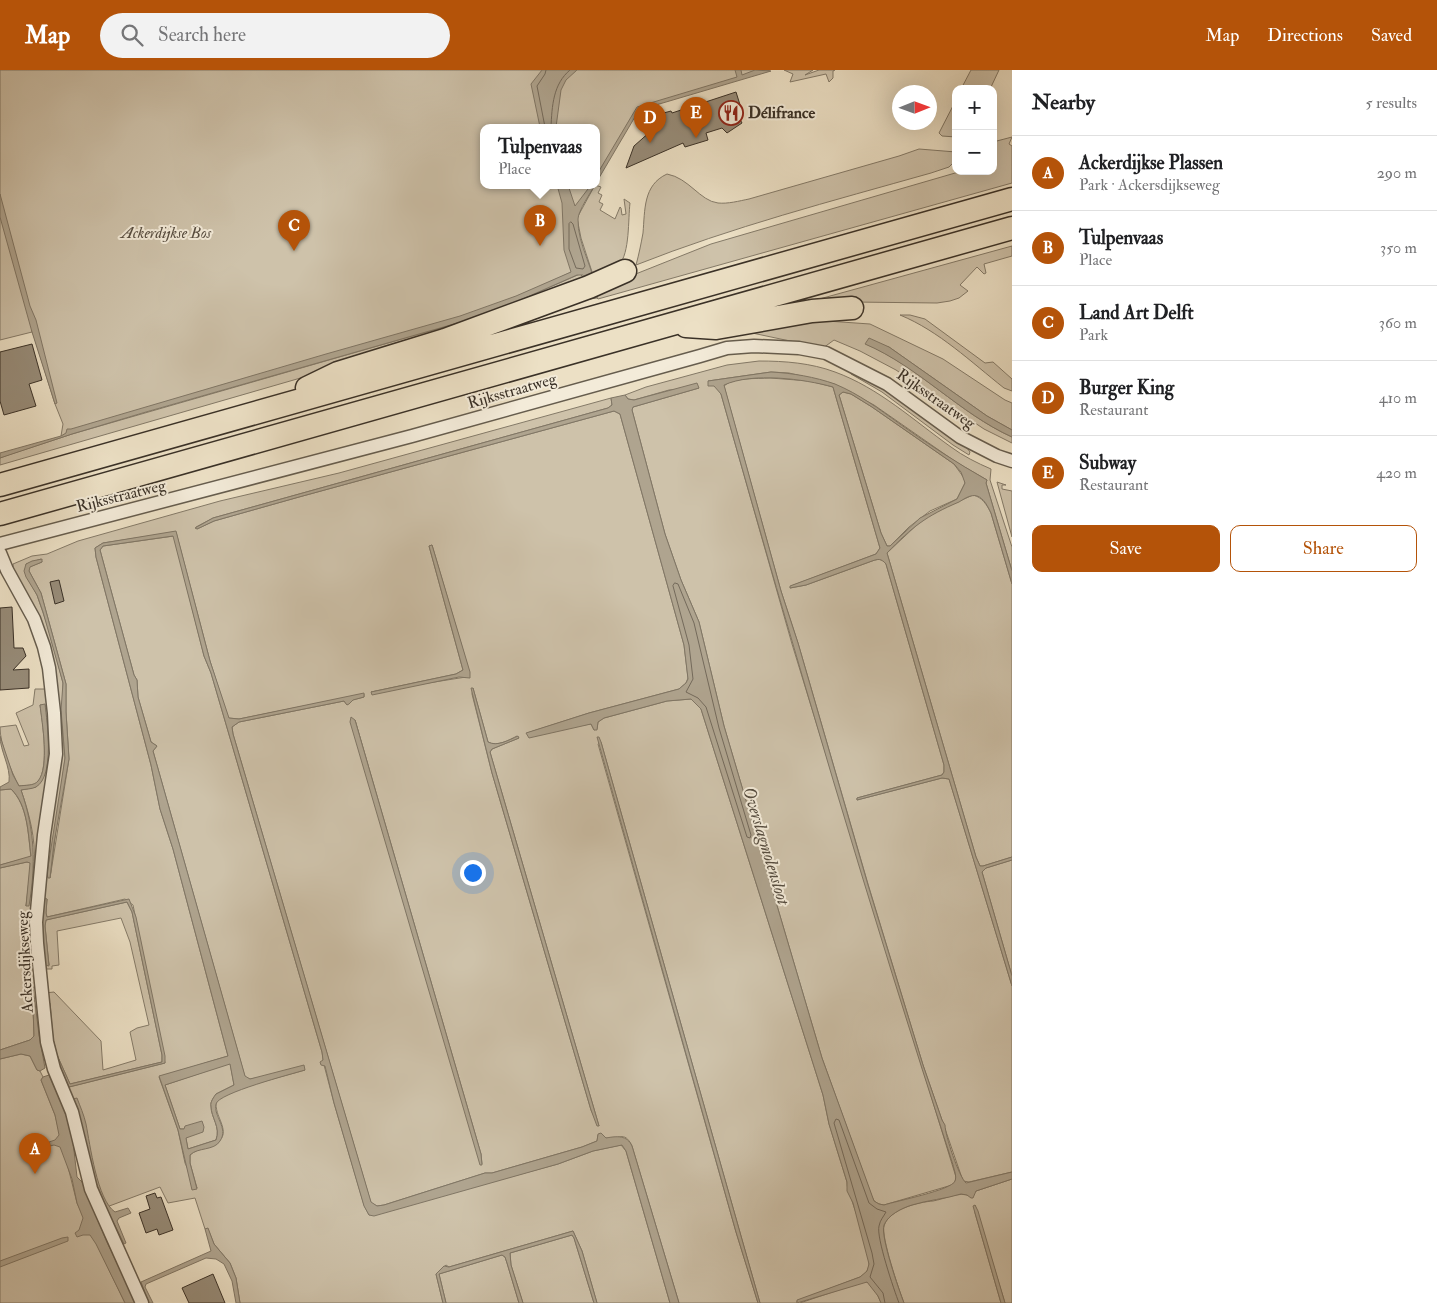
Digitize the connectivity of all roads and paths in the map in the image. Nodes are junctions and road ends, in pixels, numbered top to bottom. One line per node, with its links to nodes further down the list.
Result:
1 (1012, 199): 6 (highway)
2 (1012, 228): 5 (highway)
3 (625, 271): 6 (highway)
4 (852, 308): 5 (highway)
5 (667, 325): 9 (highway)
6 (245, 416): 8 (highway)
7 (1012, 461): 10 (street, Rijksstraatweg)
8 (0, 485)
9 (0, 514)
10 (0, 544)
11 (0, 553): 12 (street, Ackersdijkseweg)
12 (142, 1303)

